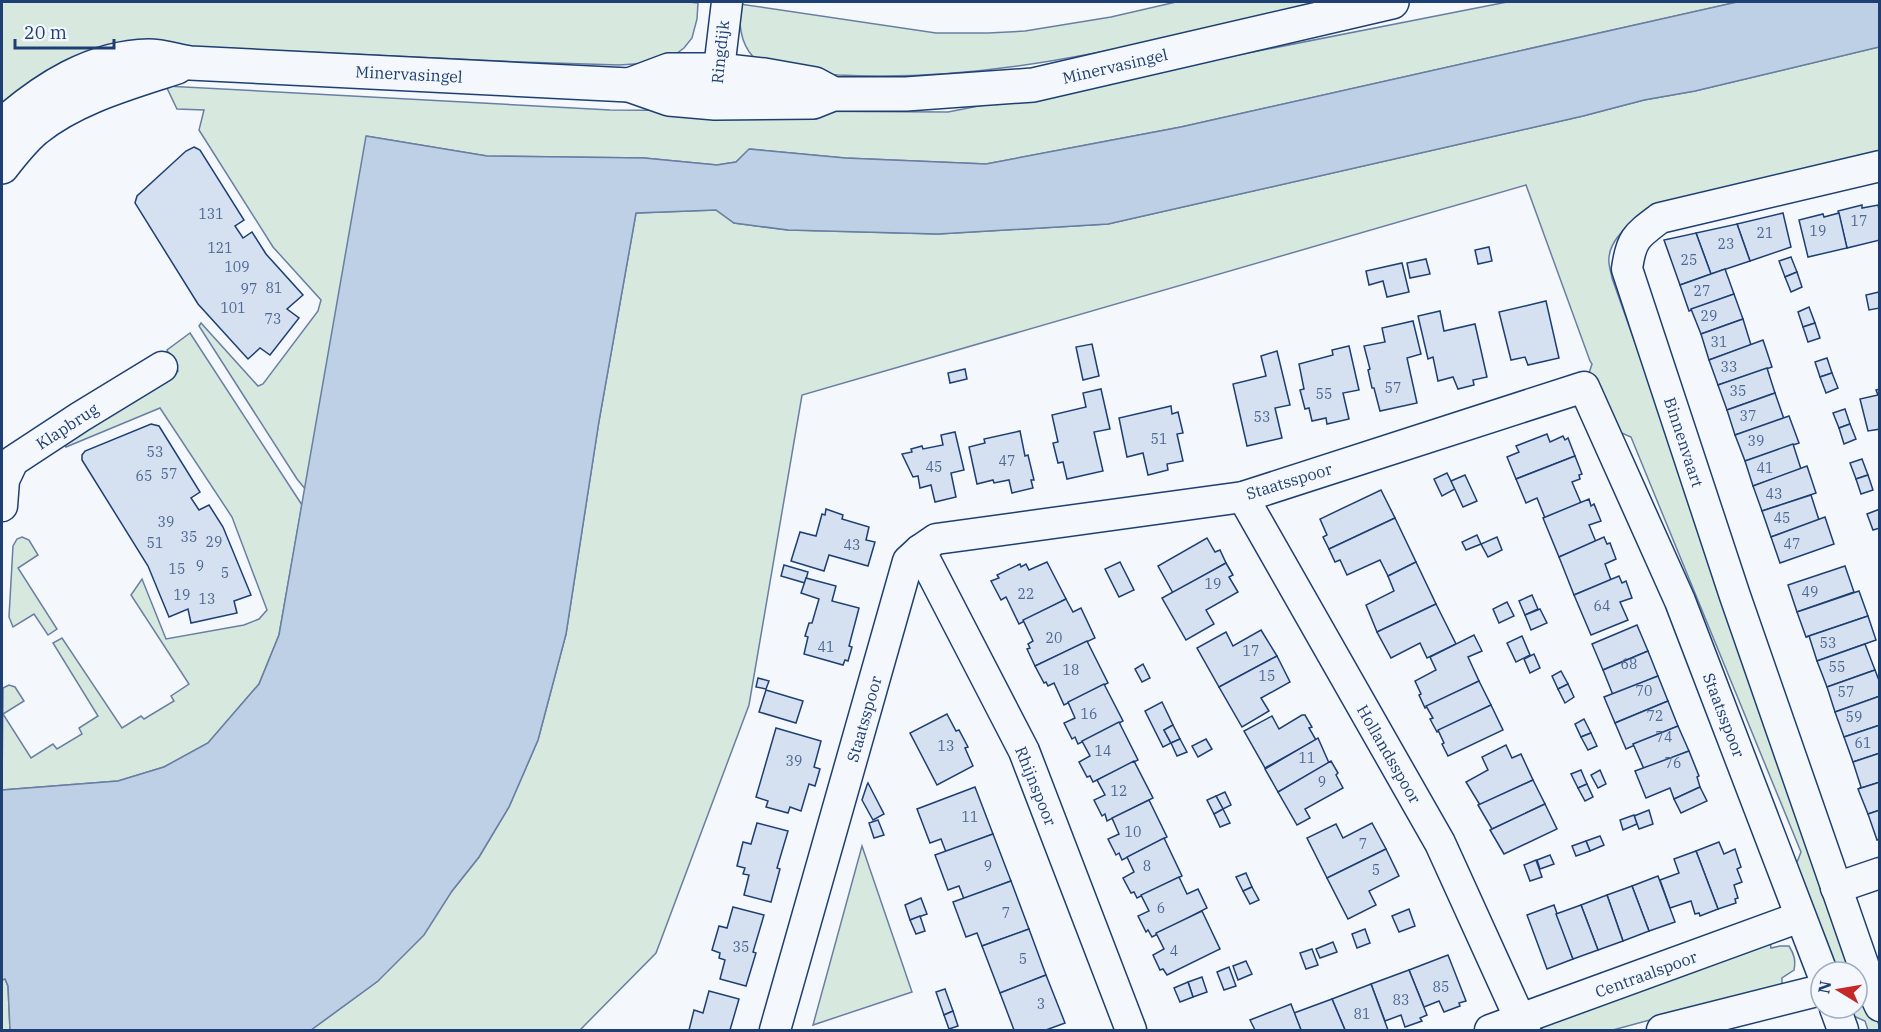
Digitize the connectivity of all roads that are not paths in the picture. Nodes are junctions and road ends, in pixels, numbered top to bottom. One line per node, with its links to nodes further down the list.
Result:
1 (727, 2): 4 (street, Ringdijk)
2 (1392, 2): 6 (street, Minervasingel)
3 (190, 63): 5 (street, Minervasingel); 8 (street, Minervasingel); 10 (street, Minervasingel)
4 (718, 70): 5 (street, Minervasingel); 6 (street, Minervasingel); 7 (street, Ringdijk)
5 (629, 85): 7 (street, Minervasingel)
6 (833, 94): 7 (street, Minervasingel)
7 (715, 103)
8 (2, 124)
9 (1880, 166): 16 (street, Binnenvaart)
10 (2, 167)
11 (162, 367): 13 (street, Klapbrug)
12 (1243, 496): 14 (street, Staatsspoor); 17 (street, Staatsspoor); 21 (street, Hollandsspoor)
13 (2, 506)
14 (920, 550): 22 (street, Staatsspoor); 23 (street, Rhijnspoor)
15 (1880, 873): 16 (street)
16 (1836, 888): 19 (street, Binnenvaart)
17 (1800, 917): 18 (street); 21 (street, Centraalspoor)
18 (1817, 960)
19 (1877, 992)
20 (1809, 993): 25 (street)
21 (1523, 1025): 24 (street, Centraalspoor)
22 (776, 1030)
23 (1131, 1030)
24 (1490, 1030)
25 (1662, 1030)

